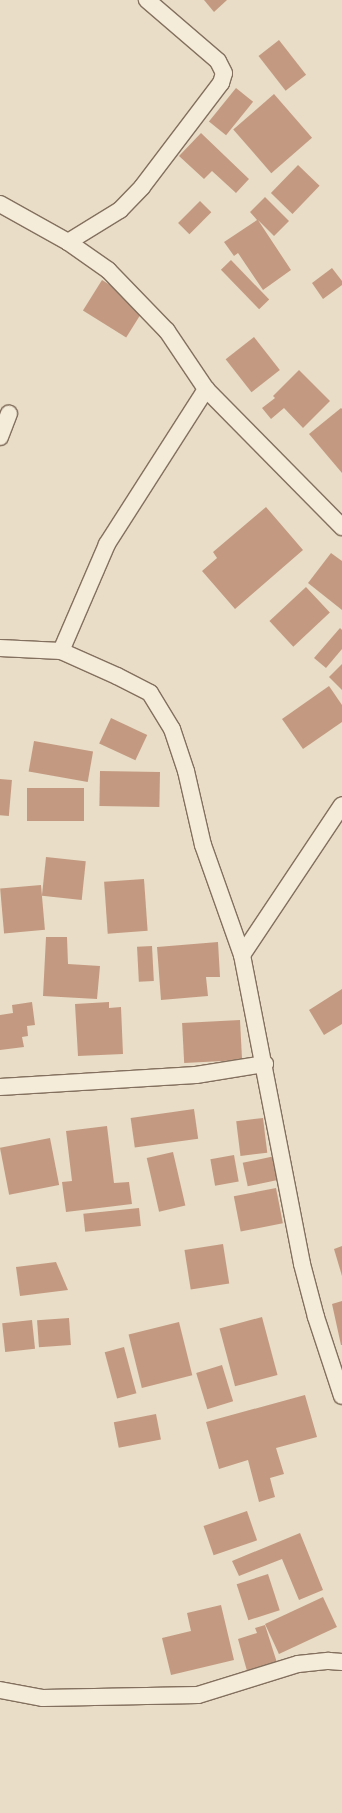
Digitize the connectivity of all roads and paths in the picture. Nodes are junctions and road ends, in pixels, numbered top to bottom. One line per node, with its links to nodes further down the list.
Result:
1 (147, 0): 3 (street)
2 (0, 204): 3 (street)
3 (68, 242): 4 (street)
4 (206, 389): 7 (street); 9 (street)
5 (9, 414): 6 (street)
6 (0, 436)
7 (342, 527)
8 (0, 648): 9 (street)
9 (60, 651): 11 (street)
10 (342, 805): 11 (street)
11 (242, 955): 12 (street)
12 (265, 1064): 13 (street); 14 (street)
13 (0, 1087)
14 (341, 1392)
15 (342, 1662): 16 (street)
16 (0, 1690)

